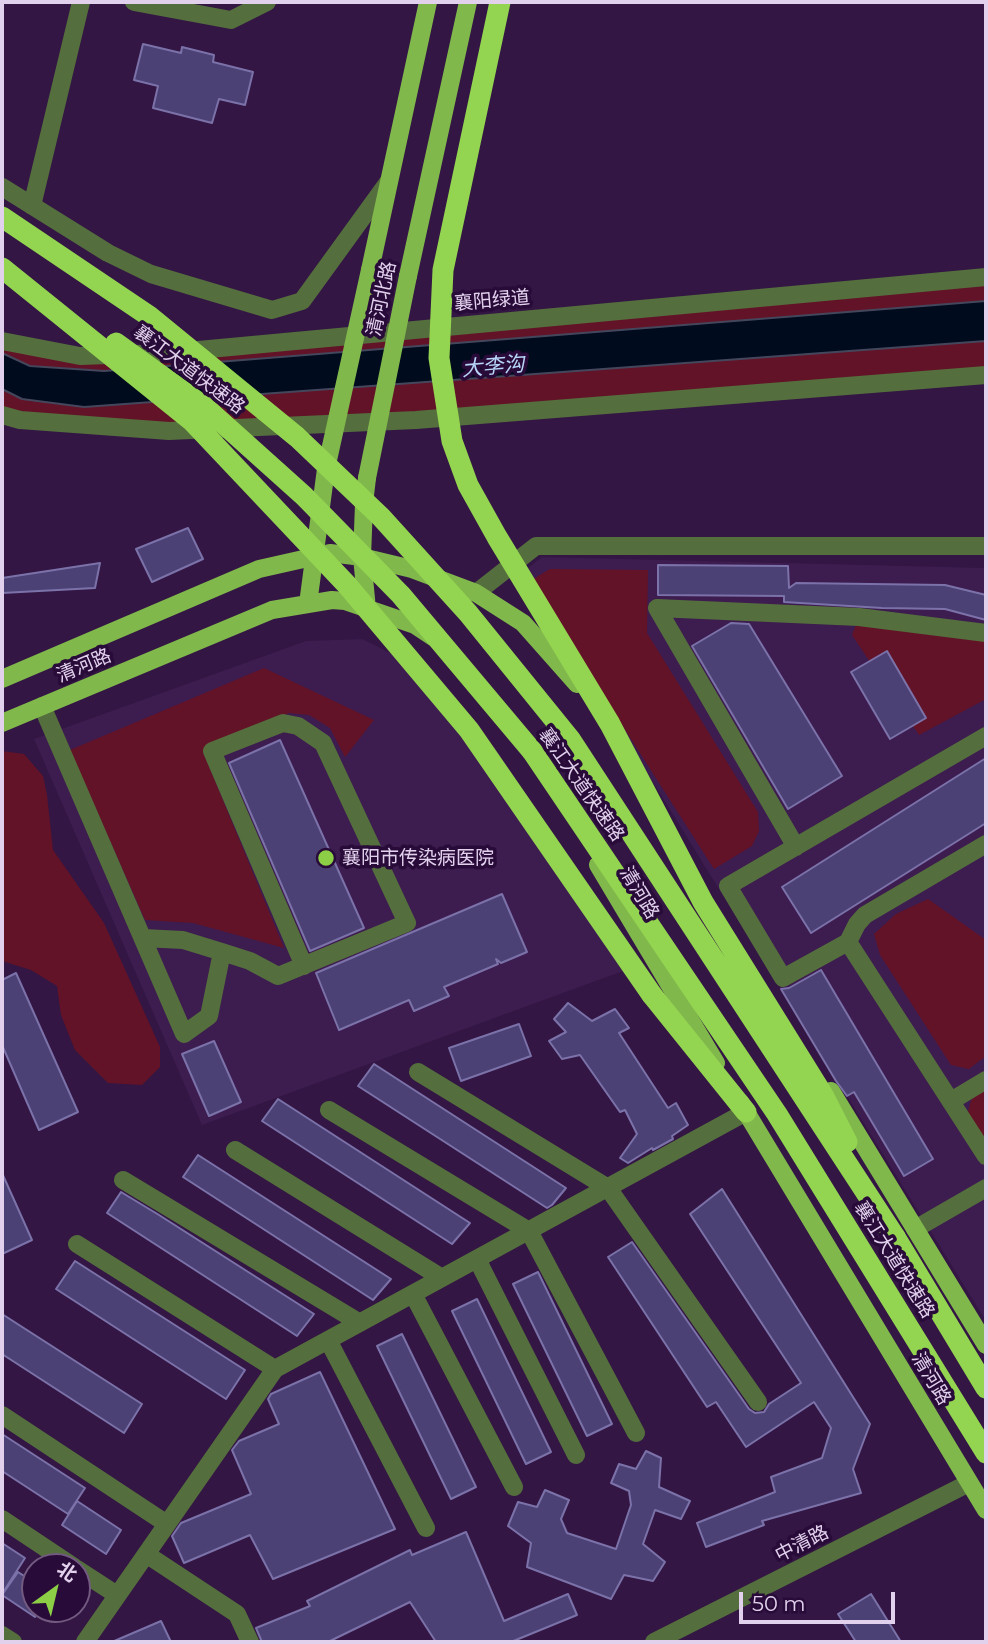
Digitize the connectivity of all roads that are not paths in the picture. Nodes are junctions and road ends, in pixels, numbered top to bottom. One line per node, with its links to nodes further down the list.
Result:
1 (81, 2): 9 (street)
2 (134, 2): 3 (street)
3 (267, 2)
4 (428, 2): 7 (main road, 清河北路)
5 (468, 2): 18 (main road, 清河北路, bridge)
6 (500, 2): 45 (highway, bridge)
7 (389, 181): 9 (street); 17 (main road, 清河北路, bridge)
8 (2, 187): 9 (street)
9 (32, 206)
10 (2, 217): 45 (highway, 襄江大道快速路, bridge)
11 (2, 266): 37 (highway, bridge); 58 (highway, 襄江大道快速路, bridge)
12 (986, 277): 13 (street, 襄阳绿道)
13 (2, 341)
14 (986, 374): 15 (street)
15 (2, 415)
16 (986, 545): 19 (street)
17 (316, 555): 18 (main road, 清河路); 20 (main road, 清河北路); 23 (main road, 清河路)
18 (362, 556): 19 (main road, 清河路); 21 (main road, 清河北路)
19 (476, 593): 43 (main road, 清河路)
20 (308, 604): 21 (main road, 清河路); 24 (main road, 清河路)
21 (367, 609): 37 (main road, 清河路)
22 (986, 634): 28 (street)
23 (2, 678)
24 (42, 706): 25 (main road, 清河路); 29 (street)
25 (2, 723)
26 (986, 736): 28 (street)
27 (986, 844): 30 (street)
28 (796, 847): 30 (street)
29 (143, 938): 31 (street); 31 (street)
30 (848, 942): 35 (street)
31 (222, 952): 32 (street)
32 (304, 966): 32 (street)
33 (418, 1072): 41 (street)
34 (986, 1080): 35 (street)
35 (951, 1101): 39 (street)
36 (329, 1111): 44 (street)
37 (746, 1112): 41 (street); 60 (main road, 清河路)
38 (235, 1150): 48 (street)
39 (986, 1156)
40 (123, 1180): 50 (street)
41 (608, 1188): 44 (street); 55 (street)
42 (986, 1188): 43 (street)
43 (915, 1229): 52 (main road, 清河路)
44 (529, 1231): 47 (street); 57 (street)
45 (895, 1237): 54 (highway, 襄江大道快速路)
46 (77, 1244): 53 (street)
47 (477, 1259): 48 (street); 59 (street)
48 (442, 1278): 49 (street)
49 (413, 1294): 50 (street); 61 (street)
50 (360, 1323): 51 (street)
51 (328, 1340): 53 (street); 65 (street)
52 (986, 1345)
53 (275, 1369): 64 (street)
54 (986, 1388)
55 (758, 1402)
56 (2, 1415): 64 (street)
57 (636, 1433)
58 (986, 1453)
59 (576, 1455)
60 (969, 1483): 62 (main road, 清河路); 74 (street, 中清路)
61 (514, 1487)
62 (986, 1510)
63 (2, 1519): 66 (street)
64 (167, 1524): 67 (street)
65 (426, 1528)
66 (53, 1553)
67 (146, 1554): 69 (street); 73 (street)
68 (91, 1578): 69 (street)
69 (117, 1595): 72 (street)
70 (2, 1635): 71 (street)
71 (13, 1642)
72 (85, 1642)
73 (250, 1642)
74 (654, 1642)

